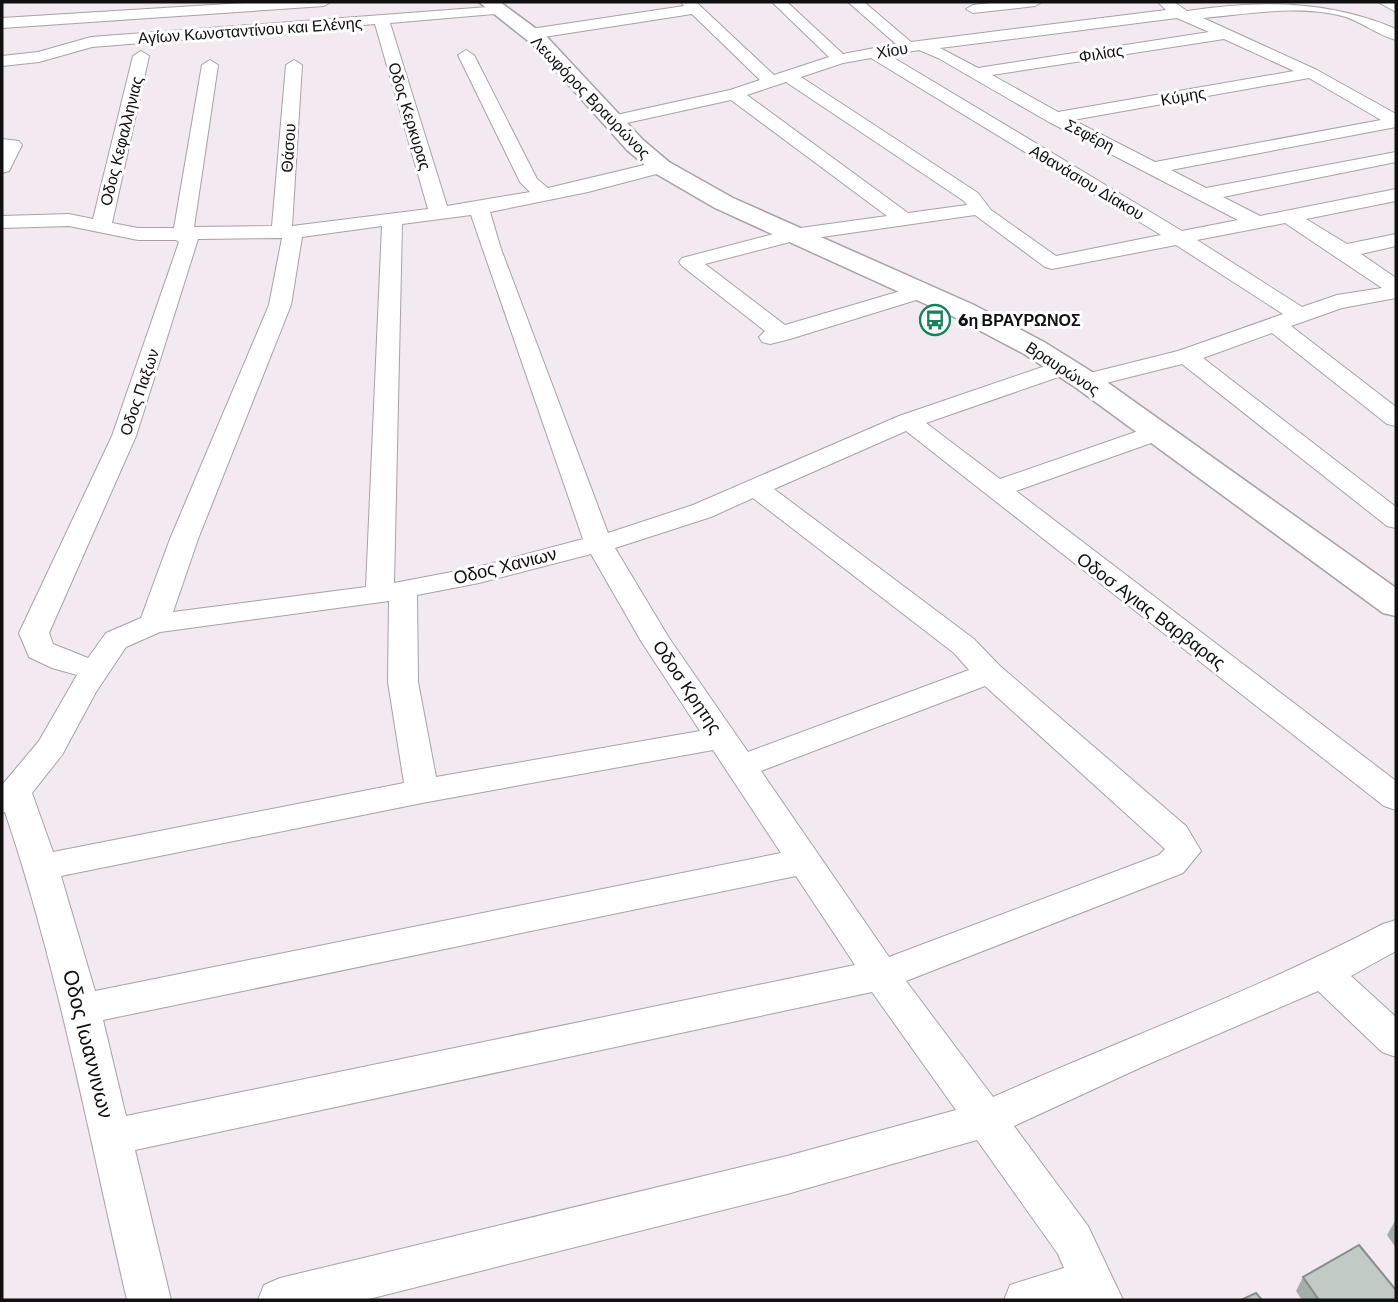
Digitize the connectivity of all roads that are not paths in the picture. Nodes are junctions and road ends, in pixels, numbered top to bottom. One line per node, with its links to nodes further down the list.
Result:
1 (70, 2): 16 (street)
2 (324, 2): 8 (street)
3 (779, 2): 30 (street)
4 (855, 2): 25 (street, Σεφέρη)
5 (1035, 2): 14 (street)
6 (1164, 2): 15 (street)
7 (1385, 2): 13 (street)
8 (255, 4): 16 (street); 20 (street)
9 (1294, 4): 10 (street, Χίου); 15 (street, Χίου)
10 (1329, 5): 23 (street, Χίου)
11 (494, 6): 17 (street, Αγίων Κωνσταντίνου και Ελένης); 21 (main road, Λεωφόρος Βραυρώνος)
12 (692, 6): 21 (street); 36 (street)
13 (1396, 8)
14 (974, 9)
15 (1182, 14): 22 (street); 24 (street, Χίου)
16 (61, 19): 18 (street); 26 (street)
17 (380, 20): 20 (street, Αγίων Κωνσταντίνου και Ελένης); 51 (street, Οδος Κερκυρας)
18 (2, 23)
19 (931, 27): 24 (street)
20 (254, 30): 26 (street, Αγίων Κωνσταντίνου και Ελένης)
21 (531, 34): 39 (main road, Λεωφόρος Βραυρώνος)
22 (1227, 34): 34 (street, Φιλίας); 35 (street)
23 (1396, 35)
24 (949, 43): 25 (street, Χίου)
25 (915, 46): 27 (street, Χίου); 34 (street, Σεφέρη)
26 (68, 48): 31 (street, Αγίων Κωνσταντίνου και Ελένης)
27 (874, 53): 30 (street, Χίου); 61 (street, Αθανάσιου Δίακου)
28 (466, 55): 47 (street)
29 (141, 57): 57 (street, Οδος Κεφαλληνιας)
30 (841, 59): 36 (street, Χίου)
31 (2, 61)
32 (210, 65): 59 (street, Οδος Παξων)
33 (294, 65): 58 (street, Θάσου)
34 (975, 73): 38 (street, Σεφέρη)
35 (1311, 73): 38 (street, Κύμης); 40 (street)
36 (781, 80): 37 (street, Χίου); 50 (street)
37 (734, 94): 39 (street, Χίου); 53 (street)
38 (1055, 118): 45 (street, Σεφέρη)
39 (613, 121): 44 (main road, Λεωφόρος Βραυρώνος)
40 (1396, 121): 45 (street)
41 (7, 144): 43 (street)
42 (1396, 157): 46 (street)
43 (2, 167)
44 (661, 167): 47 (street); 60 (main road, Βραυρώνος)
45 (1154, 168): 46 (street, Σεφέρη)
46 (1207, 194): 56 (street, Σεφέρη)
47 (545, 195): 49 (street)
48 (1396, 195): 52 (street)
49 (479, 208): 51 (street); 76 (street, Οδοσ Κρητης)
50 (978, 209): 53 (street); 61 (street)
51 (439, 213): 54 (street)
52 (1289, 217): 56 (street); 63 (street)
53 (904, 219): 60 (street)
54 (391, 221): 58 (street); 77 (street)
55 (2, 222): 57 (street)
56 (1259, 223): 61 (street)
57 (101, 226): 59 (street)
58 (288, 232): 59 (street); 79 (street, Θάσου)
59 (183, 235): 80 (street, Οδος Παξων)
60 (793, 235): 65 (main road, Βραυρώνος); 65 (street)
61 (1179, 238): 66 (street, Αθανάσιου Δίακου)
62 (1396, 240): 63 (street)
63 (1344, 251): 64 (street)
64 (1396, 290): 66 (street, Οδος Χανιων)
65 (921, 291): 69 (main road, Βραυρώνος)
66 (1298, 314): 67 (street, Οδος Χανιων)
67 (1275, 323): 68 (street, Οδος Χανιων); 70 (street)
68 (1186, 356): 69 (street, Οδος Χανιων); 75 (street)
69 (1076, 374): 71 (street, Οδος Χανιων); 72 (main road, Βραυρώνος)
70 (1396, 419)
71 (908, 421): 73 (street, Οδος Χανιων); 74 (street, Οδοσ Αγιας Βαρβαρας)
72 (1156, 433): 74 (street); 78 (main road, Βραυρώνος)
73 (755, 488): 76 (street, Οδος Χανιων); 81 (street)
74 (995, 490): 86 (street, Οδοσ Αγιας Βαρβαρας)
75 (1396, 520)
76 (598, 543): 77 (street, Οδος Χανιων); 82 (street, Οδοσ Κρητης)
77 (391, 592): 79 (street, Οδος Χανιων); 84 (street)
78 (1396, 605)
79 (154, 624): 80 (street, Οδος Χανιων)
80 (95, 670): 85 (street, Οδος Χανιων)
81 (989, 673): 83 (street); 91 (street)
82 (722, 738): 83 (street, Οδοσ Κρητης); 84 (street)
83 (740, 767): 87 (street, Οδοσ Κρητης)
84 (422, 791): 88 (street)
85 (9, 796): 88 (street, Οδος Ιωαννινων)
86 (1396, 798)
87 (806, 860): 91 (street, Οδοσ Κρητης); 92 (street)
88 (41, 867): 92 (street, Οδος Ιωαννινων)
89 (1396, 934): 90 (street)
90 (1323, 973): 93 (street); 94 (street)
91 (881, 975): 94 (street, Οδοσ Κρητης); 95 (street)
92 (81, 1009): 95 (street, Οδος Ιωαννινων)
93 (1396, 1041)
94 (985, 1120): 96 (street, Οδοσ Κρητης); 98 (street)
95 (110, 1138): 97 (street, Οδος Ιωαννινων)
96 (1097, 1291): 99 (street)
97 (149, 1300)
98 (280, 1300)
99 (1026, 1300)

